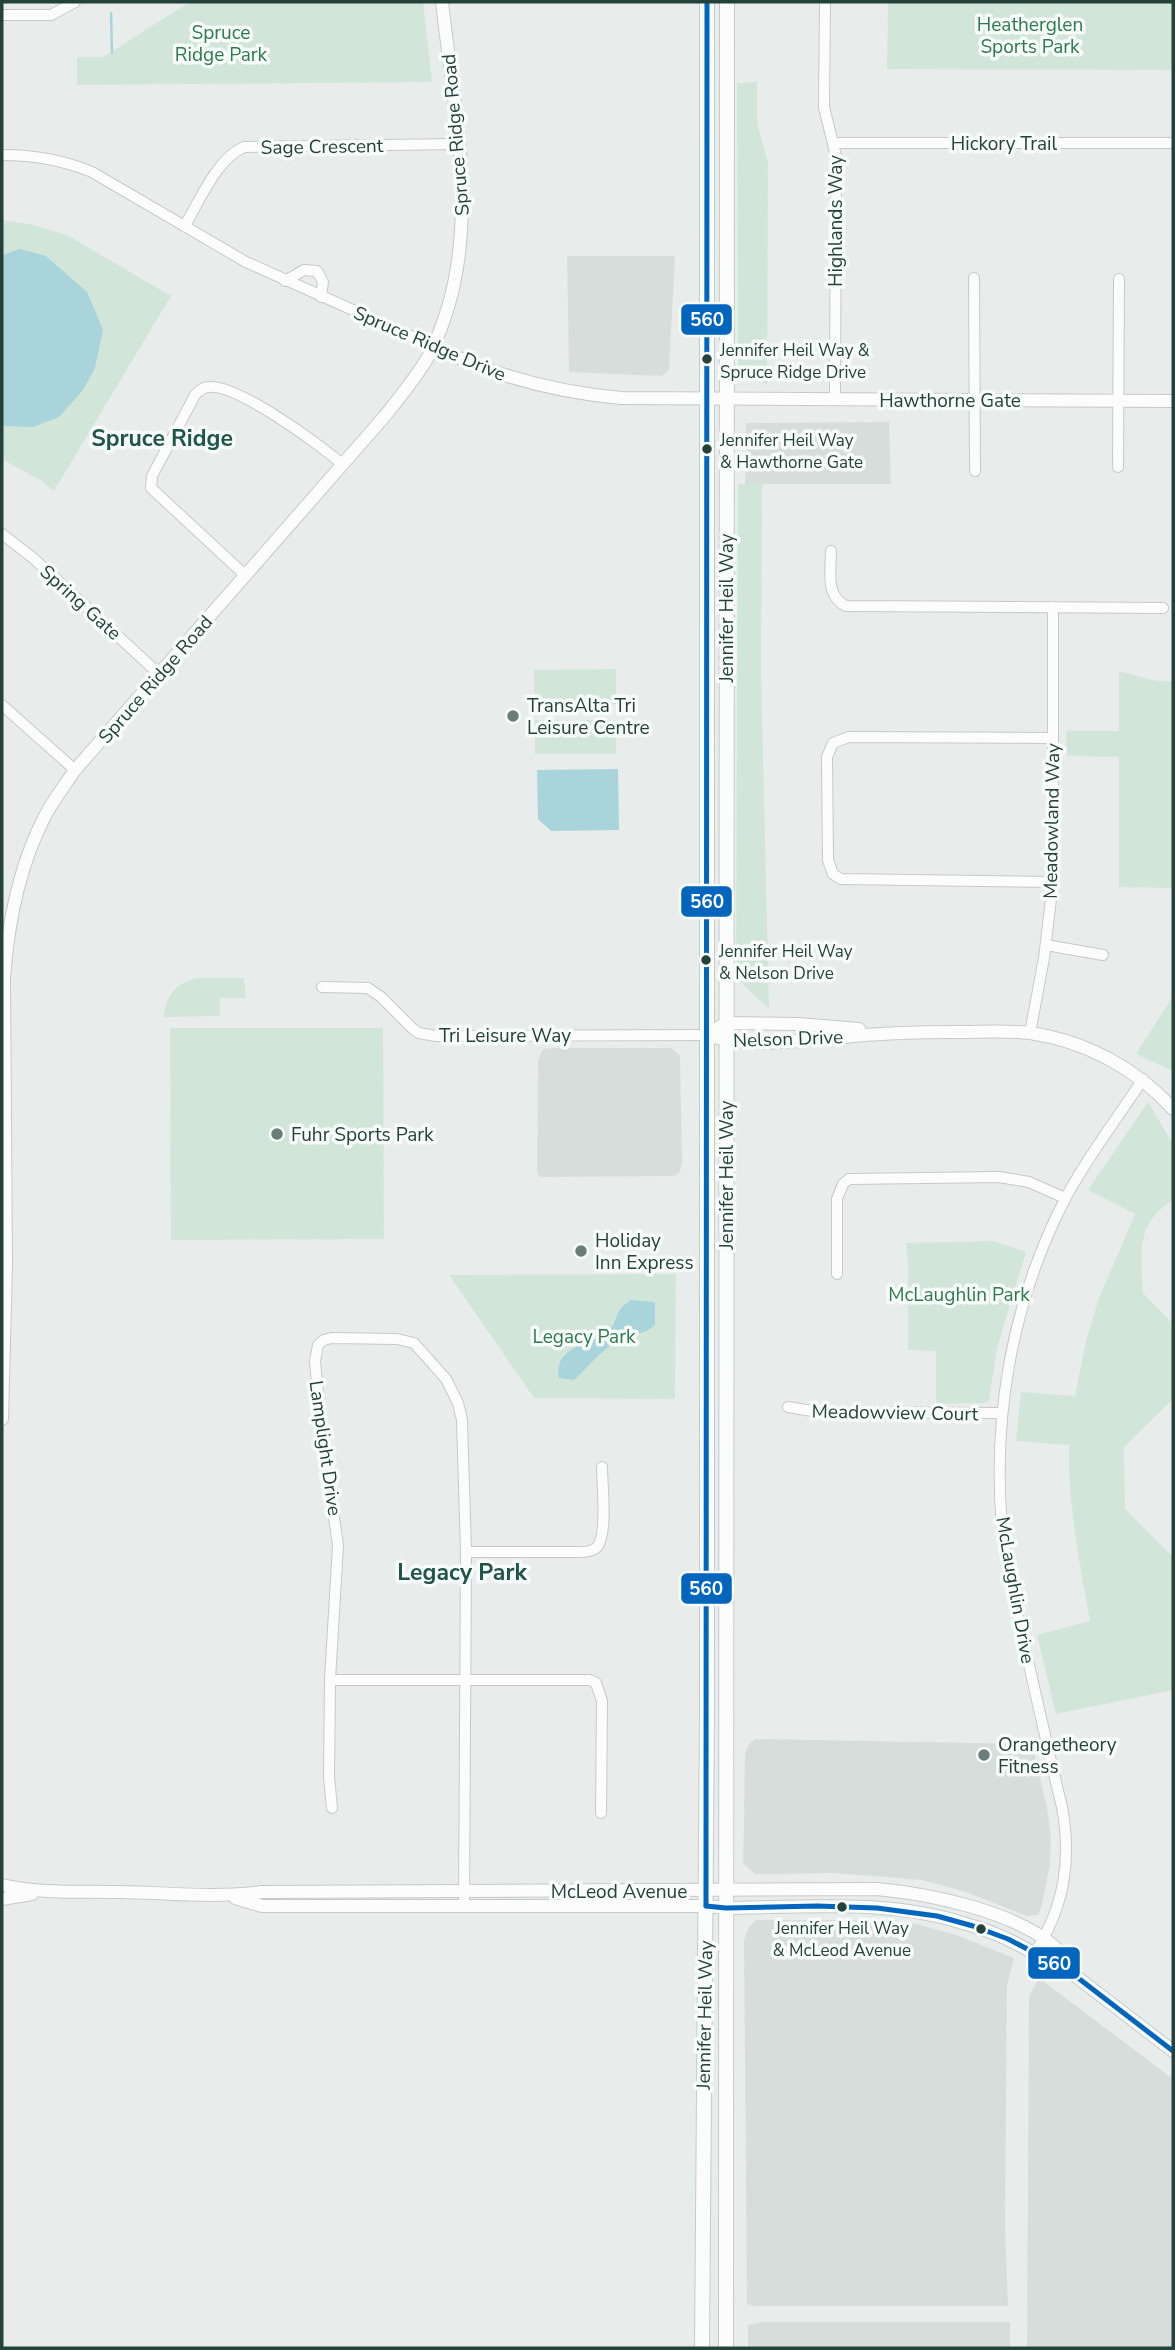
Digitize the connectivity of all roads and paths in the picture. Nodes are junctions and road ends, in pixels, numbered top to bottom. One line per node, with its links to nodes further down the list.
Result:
1 (75, 2): 6 (street)
2 (442, 2): 8 (street, Spruce Ridge Road)
3 (707, 2): 17 (main road, Jennifer Heil Way)
4 (727, 2): 19 (main road, Jennifer Heil Way)
5 (825, 2): 7 (street, Highlands Way)
6 (2, 15)
7 (834, 143): 9 (street, Hickory Trail); 18 (street, Highlands Way)
8 (458, 144): 11 (street, Sage Crescent); 16 (street, Spruce Ridge Road)
9 (1173, 144)
10 (2, 155): 11 (street, Spruce Ridge Drive)
11 (185, 226): 14 (street, Spruce Ridge Drive)
12 (974, 278): 20 (street)
13 (1119, 279): 21 (street)
14 (285, 281): 15 (street, Spruce Ridge Drive); 15 (street)
15 (321, 297): 16 (street, Spruce Ridge Drive)
16 (433, 346): 17 (street, Spruce Ridge Drive); 23 (street, Spruce Ridge Road)
17 (706, 399): 19 (street, Spruce Ridge Drive); 43 (main road, Jennifer Heil Way)
18 (835, 399): 19 (street, Hawthorne Gate); 20 (street, Hawthorne Gate)
19 (726, 400): 40 (main road, Jennifer Heil Way)
20 (974, 400): 21 (street, Hawthorne Gate); 25 (street)
21 (1118, 400): 22 (street, Hawthorne Gate); 24 (street)
22 (1173, 401)
23 (343, 464): 28 (street, Spruce Ridge Road); 28 (street)
24 (1118, 467)
25 (975, 471)
26 (2, 534): 31 (street, Spring Gate)
27 (831, 551): 29 (street)
28 (246, 576): 31 (street, Spruce Ridge Road)
29 (1054, 607): 30 (street); 33 (street, Meadowland Way)
30 (1163, 608)
31 (158, 673): 34 (street, Spruce Ridge Road)
32 (2, 705): 34 (street)
33 (1053, 738): 35 (street, Meadowland Way); 35 (street)
34 (75, 770): 37 (street, Spruce Ridge Road)
35 (1053, 882): 36 (street, Meadowland Way)
36 (1046, 945): 38 (street); 42 (street, Meadowland Way)
37 (4, 947): 45 (street, Spruce Ridge Road)
38 (1103, 955)
39 (322, 987): 43 (street, Tri Leisure Way)
40 (726, 1023): 41 (street, Nelson Drive); 43 (street, Nelson Drive); 44 (main road, Jennifer Heil Way)
41 (890, 1032): 42 (street, Nelson Drive); 44 (street, Nelson Drive)
42 (1030, 1033): 46 (street, Nelson Drive)
43 (706, 1035): 44 (street, Nelson Drive); 66 (main road, Jennifer Heil Way)
44 (726, 1041): 62 (main road, Jennifer Heil Way)
45 (3, 1075): 49 (street, Spruce Ridge Road)
46 (1143, 1079): 47 (street, Nelson Drive); 48 (street, McLaughlin Drive)
47 (1173, 1109)
48 (1065, 1198): 50 (street); 53 (street, McLaughlin Drive)
49 (4, 1207): 51 (street, Spruce Ridge Road)
50 (837, 1274)
51 (3, 1344): 54 (street, Spruce Ridge Road)
52 (788, 1407): 53 (street, Meadowview Court)
53 (1001, 1413): 70 (street, McLaughlin Drive)
54 (2, 1419)
55 (602, 1466): 56 (street)
56 (466, 1552): 57 (street, Lamplight Drive); 58 (street, Lamplight Drive)
57 (465, 1679): 58 (street); 60 (street); 63 (street, Lamplight Drive)
58 (330, 1680): 59 (street, Lamplight Drive)
59 (332, 1808)
60 (601, 1813)
61 (2, 1885): 64 (street, McLeod Avenue)
62 (726, 1888): 66 (street, McLeod Avenue); 69 (main road, Jennifer Heil Way); 70 (street, McLeod Avenue)
63 (464, 1891): 65 (street, McLeod Avenue); 66 (street, McLeod Avenue); 68 (street, Lamplight Drive)
64 (42, 1892): 65 (street, McLeod Avenue); 67 (street, McLeod Avenue)
65 (228, 1896): 68 (street, McLeod Avenue)
66 (706, 1898): 68 (street, McLeod Avenue); 69 (street, McLeod Avenue); 74 (main road, Jennifer Heil Way)
67 (2, 1899)
68 (464, 1906)
69 (726, 1908): 71 (street, McLeod Avenue); 75 (main road, Jennifer Heil Way)
70 (1044, 1940): 71 (street, McLaughlin Drive); 72 (street, McLeod Avenue)
71 (1034, 1954): 72 (street, McLeod Avenue)
72 (1069, 1971): 73 (street, McLeod Avenue)
73 (1173, 2052)
74 (702, 2348)
75 (726, 2348)

